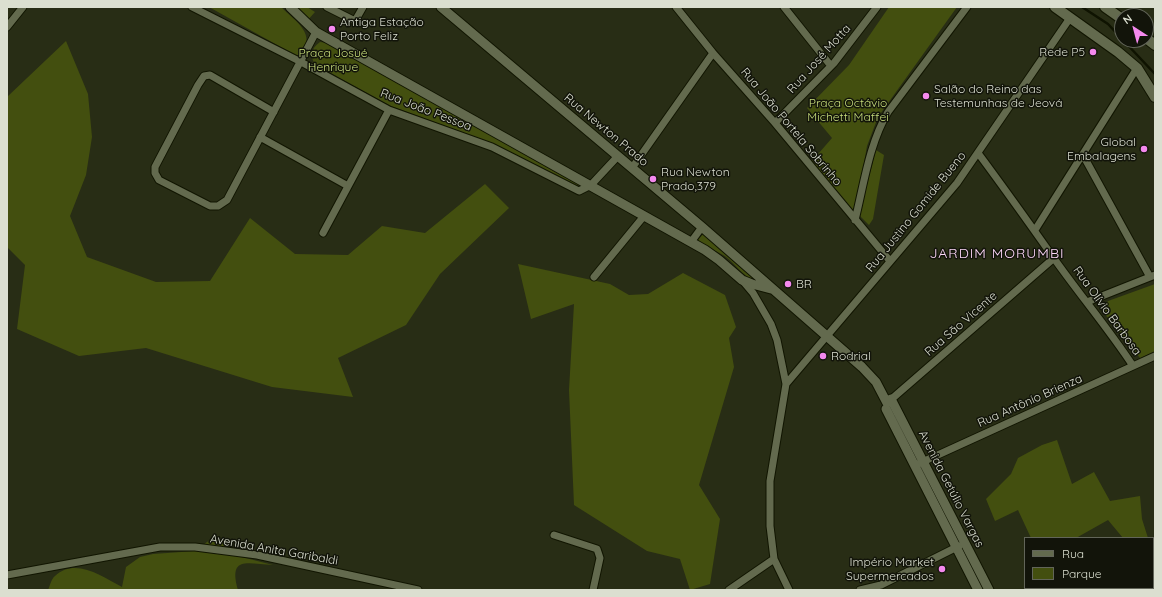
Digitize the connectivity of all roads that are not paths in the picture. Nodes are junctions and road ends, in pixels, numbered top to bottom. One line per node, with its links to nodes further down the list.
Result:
1 (23, 7): 15 (street)
2 (192, 7): 18 (street, Rua João Pessoa)
3 (290, 7): 16 (street)
4 (327, 7): 5 (street)
5 (363, 7)
6 (441, 7): 28 (street, Rua Newton Prado)
7 (676, 7): 17 (street, Rua João Portela Sobrinho)
8 (784, 7): 19 (street)
9 (877, 7): 19 (street, Rua José Motta)
10 (967, 7): 33 (street)
11 (1055, 7): 14 (main road)
12 (1105, 7): 13 (main road)
13 (1114, 13)
14 (1070, 18): 20 (main road); 26 (street, Rua Justino Gomide Bueno)
15 (7, 27)
16 (316, 32): 18 (street); 30 (street)
17 (713, 52): 24 (street, Rua João Portela Sobrinho); 29 (street)
18 (301, 62): 22 (street, Rua João Pessoa); 23 (street)
19 (831, 66): 24 (street, Rua José Motta)
20 (1137, 68): 21 (main road); 27 (street)
21 (1155, 97)
22 (389, 110): 30 (street, Rua João Pessoa); 31 (street)
23 (274, 112): 25 (street); 25 (street)
24 (775, 123): 33 (street, Rua João Portela Sobrinho)
25 (260, 137): 31 (street)
26 (978, 154): 35 (street, Rua Olívio Barbosa); 39 (street, Rua Justino Gomide Bueno)
27 (1083, 155): 35 (street); 40 (street)
28 (618, 156): 29 (street, Rua Newton Prado); 30 (street)
29 (632, 168): 34 (street, Rua Newton Prado)
30 (591, 185): 32 (street)
31 (348, 186): 36 (street)
32 (644, 216): 37 (street); 41 (street)
33 (855, 220): 39 (street, Rua João Portela Sobrinho)
34 (702, 227): 37 (street); 43 (street, Rua Newton Prado)
35 (1035, 230): 38 (street, Rua Olívio Barbosa)
36 (322, 233)
37 (691, 242): 42 (street)
38 (1054, 258): 44 (street, Rua Olívio Barbosa); 49 (street, Rua São Vicente)
39 (890, 261): 45 (street, Rua Justino Gomide Bueno)
40 (1153, 276): 44 (street)
41 (594, 277)
42 (742, 280): 43 (street); 48 (street)
43 (773, 289): 45 (street, Rua Newton Prado)
44 (1087, 302): 47 (street, Rua Olívio Barbosa)
45 (827, 336): 48 (street, Rua Justino Gomide Bueno); 49 (street, Avenida Getúlio Vargas)
46 (1155, 356): 47 (street, Rua Antônio Brienza)
47 (1133, 366): 50 (street, Rua Antônio Brienza)
48 (786, 384): 54 (street)
49 (888, 404): 50 (street, Avenida Getúlio Vargas); 51 (street, Avenida Getúlio Vargas)
50 (923, 461): 51 (street, Rua Antônio Brienza); 53 (street, Avenida Getúlio Vargas)
51 (915, 466): 53 (street, Avenida Getúlio Vargas)
52 (554, 535): 57 (street)
53 (961, 546): 60 (street); 61 (street, Avenida Getúlio Vargas); 62 (street, Avenida Getúlio Vargas)
54 (774, 559): 58 (street); 59 (street)
55 (7, 575): 56 (street, Avenida Anita Garibaldi)
56 (418, 590)
57 (593, 590)
58 (729, 590)
59 (789, 590)
60 (860, 590)
61 (978, 590)
62 (989, 590)

